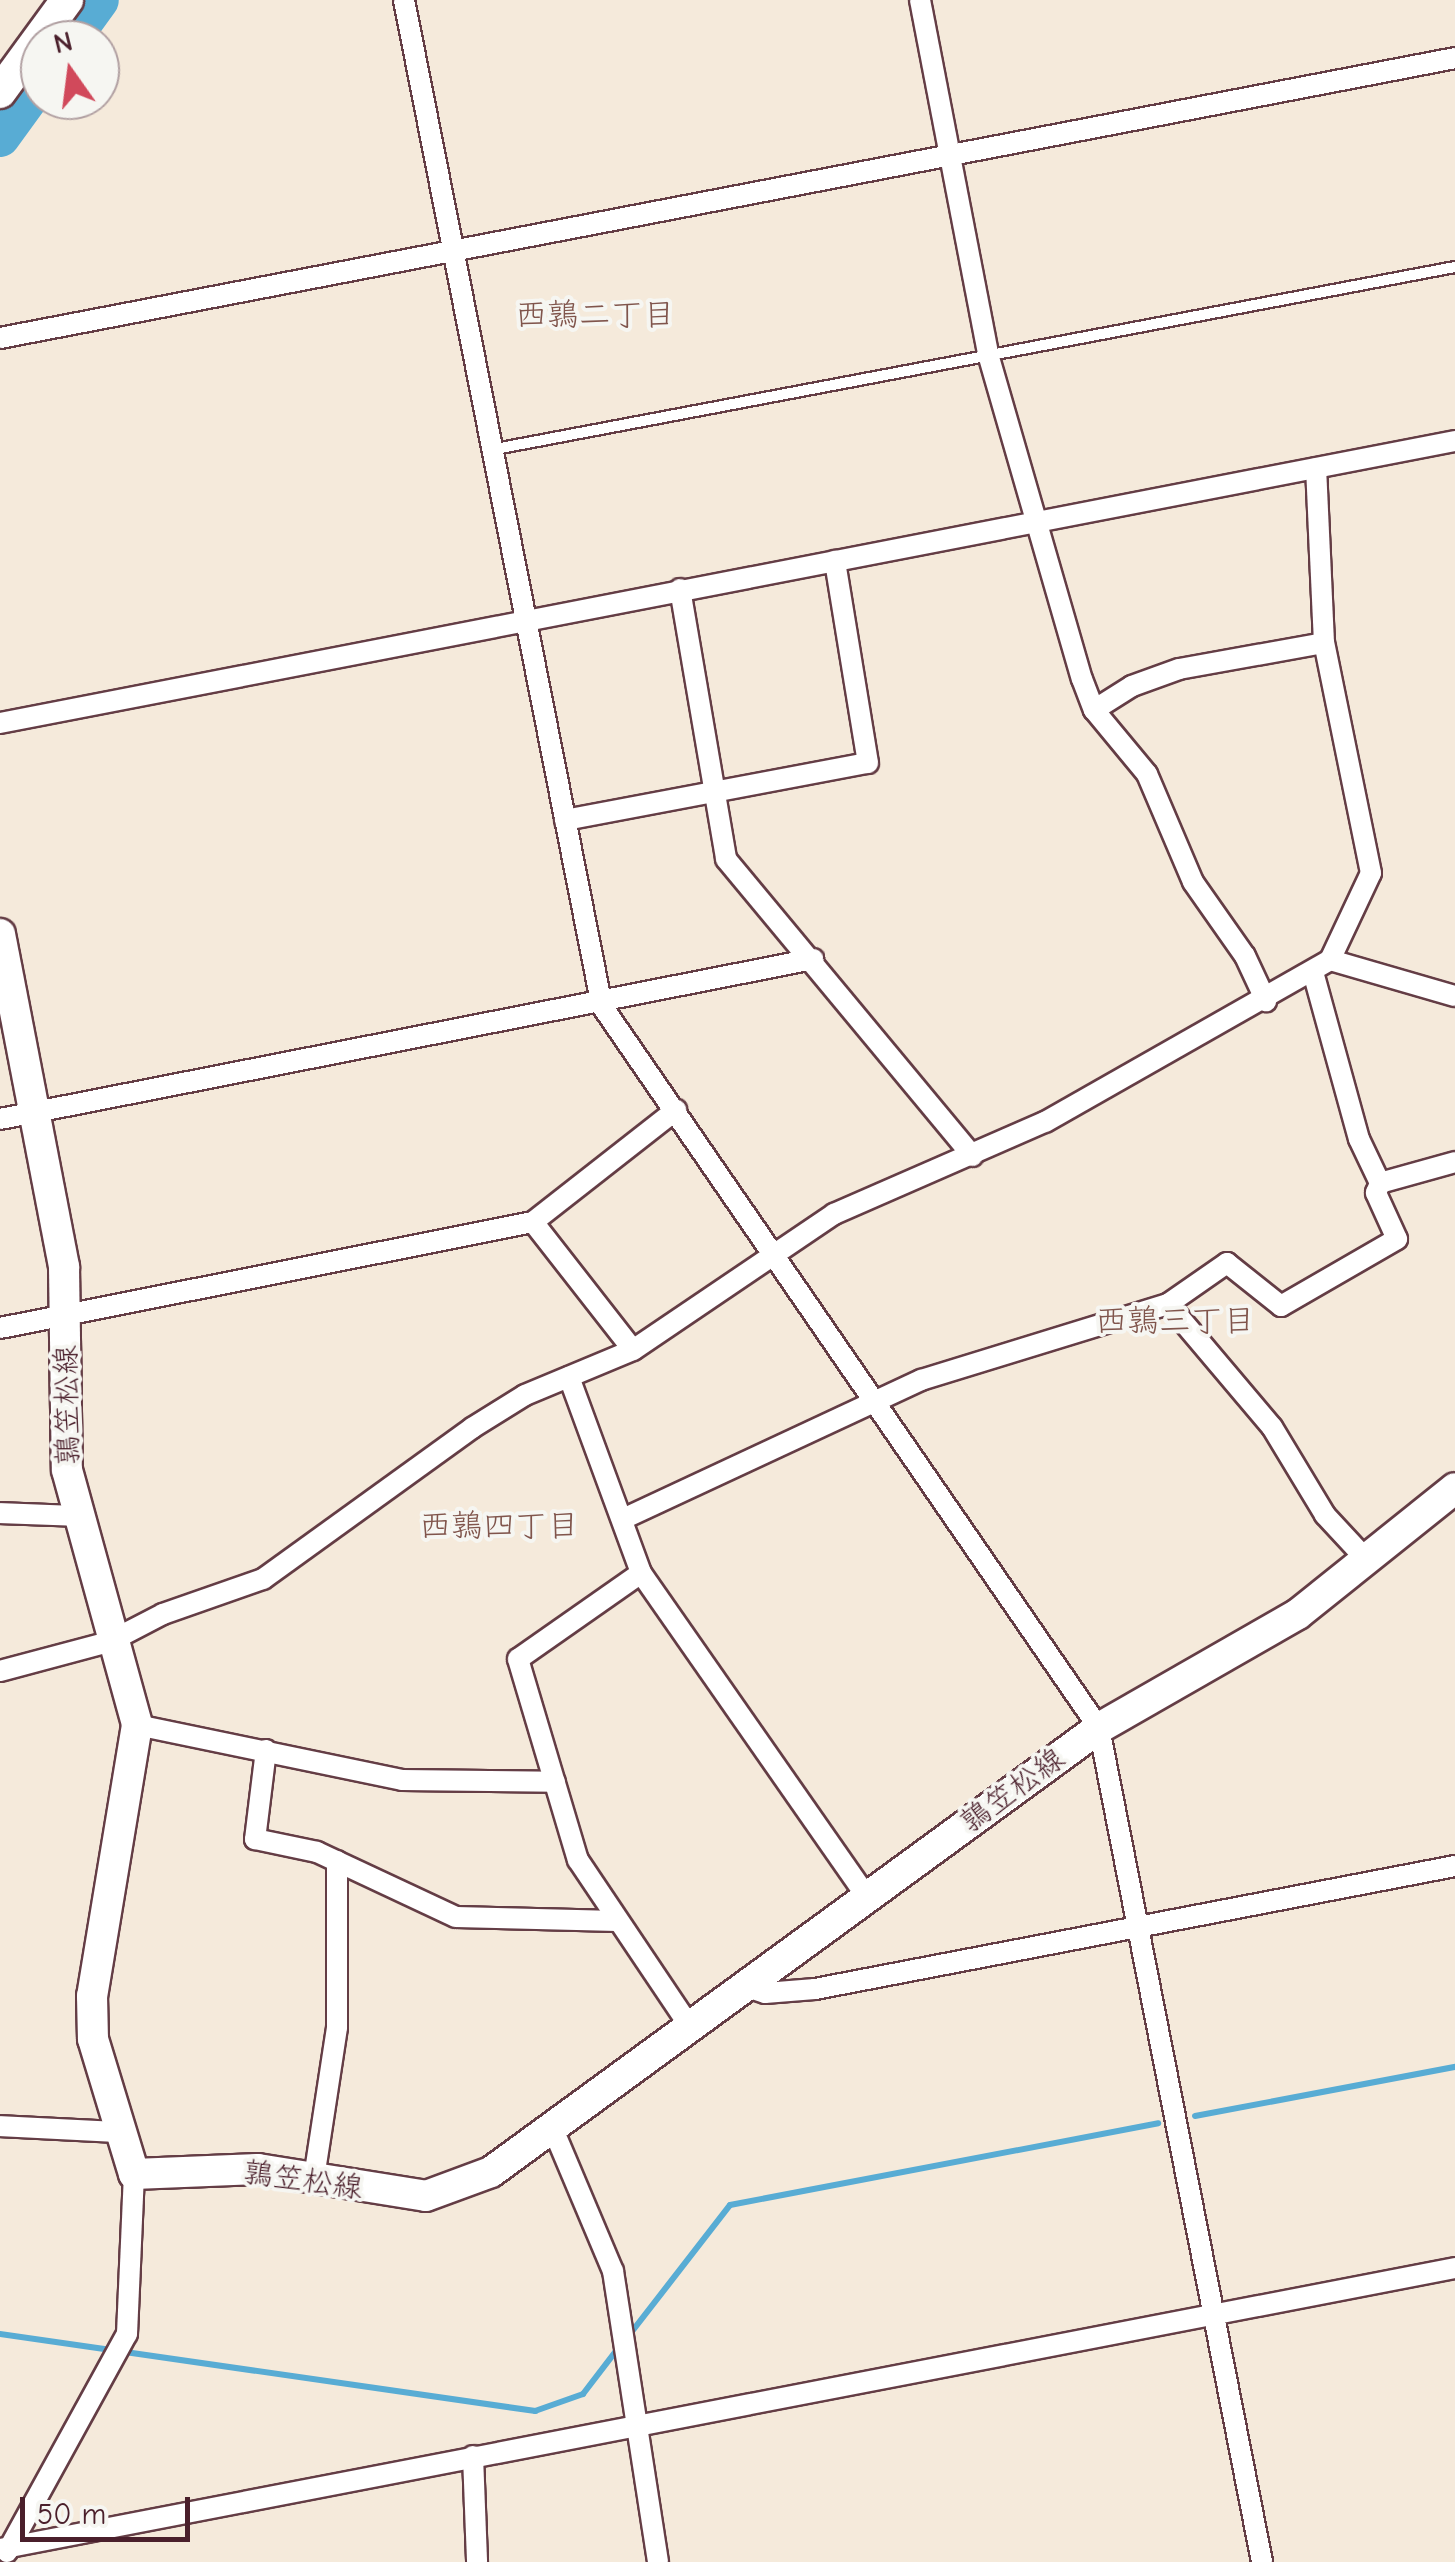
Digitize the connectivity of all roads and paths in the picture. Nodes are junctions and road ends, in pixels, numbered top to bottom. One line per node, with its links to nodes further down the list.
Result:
1 (67, 0): 5 (main road)
2 (404, 0): 7 (street)
3 (920, 0): 6 (street)
4 (1455, 58): 6 (street)
5 (0, 92)
6 (951, 153): 7 (street); 10 (street)
7 (450, 250): 9 (street); 12 (street)
8 (1455, 267): 10 (lane)
9 (0, 338)
10 (988, 354): 12 (lane); 14 (street)
11 (1455, 440): 13 (street)
12 (489, 451): 17 (street)
13 (1316, 468): 14 (street); 18 (street)
14 (1034, 521): 15 (street); 19 (street)
15 (835, 561): 16 (street); 21 (street)
16 (680, 589): 17 (street); 21 (street)
17 (523, 619): 20 (street); 22 (street)
18 (1324, 643): 19 (street); 25 (street)
19 (1094, 710): 27 (street)
20 (0, 723)
21 (714, 790): 22 (street); 24 (street)
22 (566, 820): 28 (street)
23 (0, 934): 30 (main road, 鶉笠松線)
24 (813, 959): 28 (street); 32 (street)
25 (1322, 966): 26 (street); 27 (street); 34 (street)
26 (1453, 991)
27 (1266, 1001): 32 (street)
28 (602, 1006): 29 (street); 30 (street)
29 (676, 1110): 35 (street); 36 (street)
30 (34, 1112): 31 (street); 38 (main road, 鶉笠松線)
31 (0, 1119)
32 (973, 1156): 36 (street)
33 (1455, 1162): 34 (street)
34 (1380, 1183): 37 (street)
35 (533, 1222): 38 (street); 40 (street)
36 (773, 1255): 40 (street); 42 (street)
37 (1168, 1304): 42 (street); 47 (street)
38 (66, 1315): 39 (street); 45 (main road, 鶉笠松線)
39 (0, 1328)
40 (634, 1350): 41 (street)
41 (569, 1377): 46 (street); 49 (street)
42 (869, 1401): 46 (street); 52 (street)
43 (1455, 1488): 47 (main road, 鶉笠松線)
44 (0, 1513): 45 (street)
45 (78, 1516): 49 (main road, 鶉笠松線)
46 (625, 1518): 48 (street)
47 (1365, 1558): 52 (main road, 鶉笠松線)
48 (641, 1572): 54 (street); 57 (street)
49 (109, 1642): 50 (street); 51 (main road, 鶉笠松線)
50 (0, 1671)
51 (136, 1725): 53 (street); 64 (main road, 鶉笠松線)
52 (1099, 1728): 57 (main road, 鶉笠松線); 59 (street)
53 (266, 1750): 54 (street); 55 (street)
54 (555, 1782): 58 (street)
55 (337, 1862): 58 (street); 66 (street)
56 (1455, 1866): 59 (street)
57 (868, 1898): 60 (main road, 鶉笠松線)
58 (617, 1922): 61 (street)
59 (1140, 1926): 60 (street); 68 (street)
60 (747, 1987): 61 (main road, 鶉笠松線)
61 (692, 2028): 63 (main road, 鶉笠松線)
62 (0, 2126): 64 (street)
63 (554, 2130): 66 (main road, 鶉笠松線); 69 (street)
64 (118, 2132): 65 (main road, 鶉笠松線)
65 (134, 2174): 66 (main road, 鶉笠松線); 71 (street)
66 (314, 2178)
67 (1455, 2268): 68 (street)
68 (1212, 2315): 69 (street); 74 (street)
69 (632, 2423): 70 (street); 73 (street)
70 (473, 2456): 71 (street); 72 (street)
71 (4, 2553)
72 (477, 2562)
73 (658, 2562)
74 (1262, 2562)

